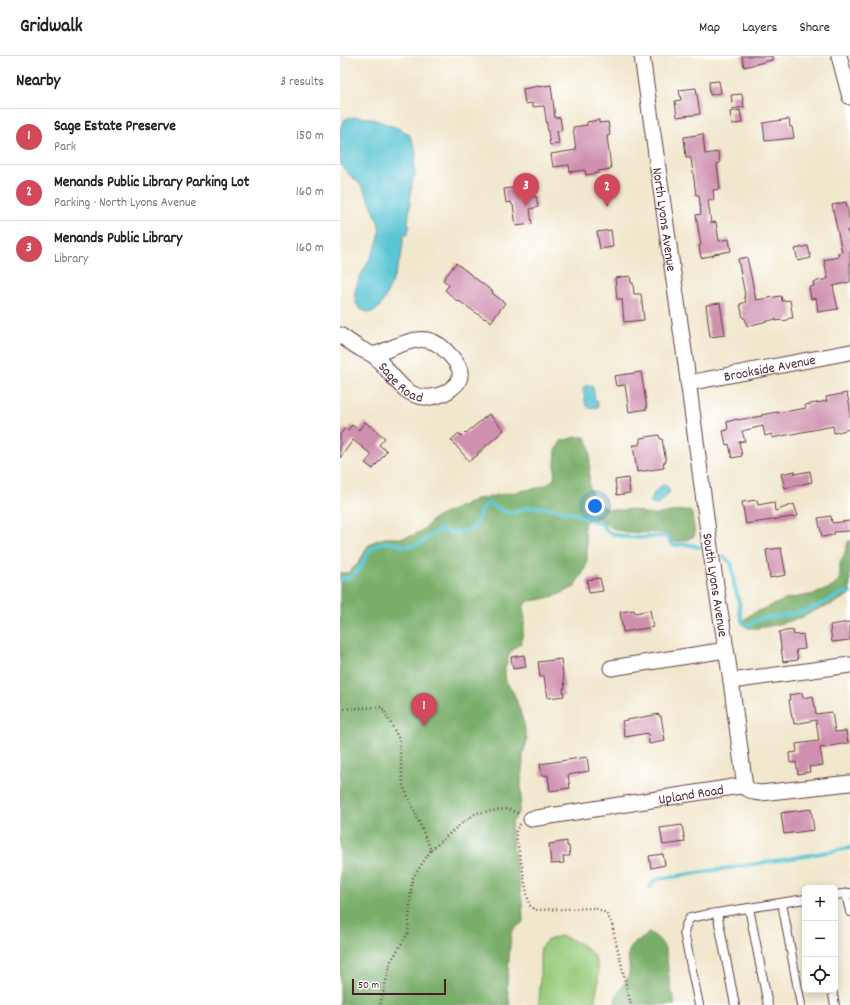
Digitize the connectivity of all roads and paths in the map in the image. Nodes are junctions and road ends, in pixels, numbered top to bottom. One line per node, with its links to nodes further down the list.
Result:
1 (642, 56): 7 (street, North Lyons Avenue)
2 (839, 56): 3 (street)
3 (850, 97)
4 (340, 336): 6 (street, Sage Road)
5 (850, 352): 7 (street, Brookside Avenue)
6 (373, 355): 6 (street, Sage Road)
7 (688, 382): 8 (street, South Lyons Avenue)
8 (726, 650): 10 (street); 11 (street, South Lyons Avenue)
9 (850, 665): 11 (street)
10 (611, 668)
11 (731, 681): 14 (street, South Lyons Avenue)
12 (340, 709): 16 (path)
13 (850, 783): 14 (street, Upland Road)
14 (745, 787): 15 (street, Upland Road)
15 (531, 819): 16 (path); 26 (path)
16 (431, 850): 25 (path)
17 (848, 893): 18 (lane); 22 (lane)
18 (838, 895)
19 (802, 900): 20 (lane)
20 (782, 903): 21 (lane); 30 (lane)
21 (749, 908): 23 (lane); 29 (lane)
22 (850, 912)
23 (717, 913): 27 (lane); 28 (lane)
24 (833, 993): 31 (lane)
25 (381, 1005)
26 (630, 1005)
27 (699, 1005)
28 (735, 1005)
29 (768, 1005)
30 (801, 1005)
31 (835, 1005)

